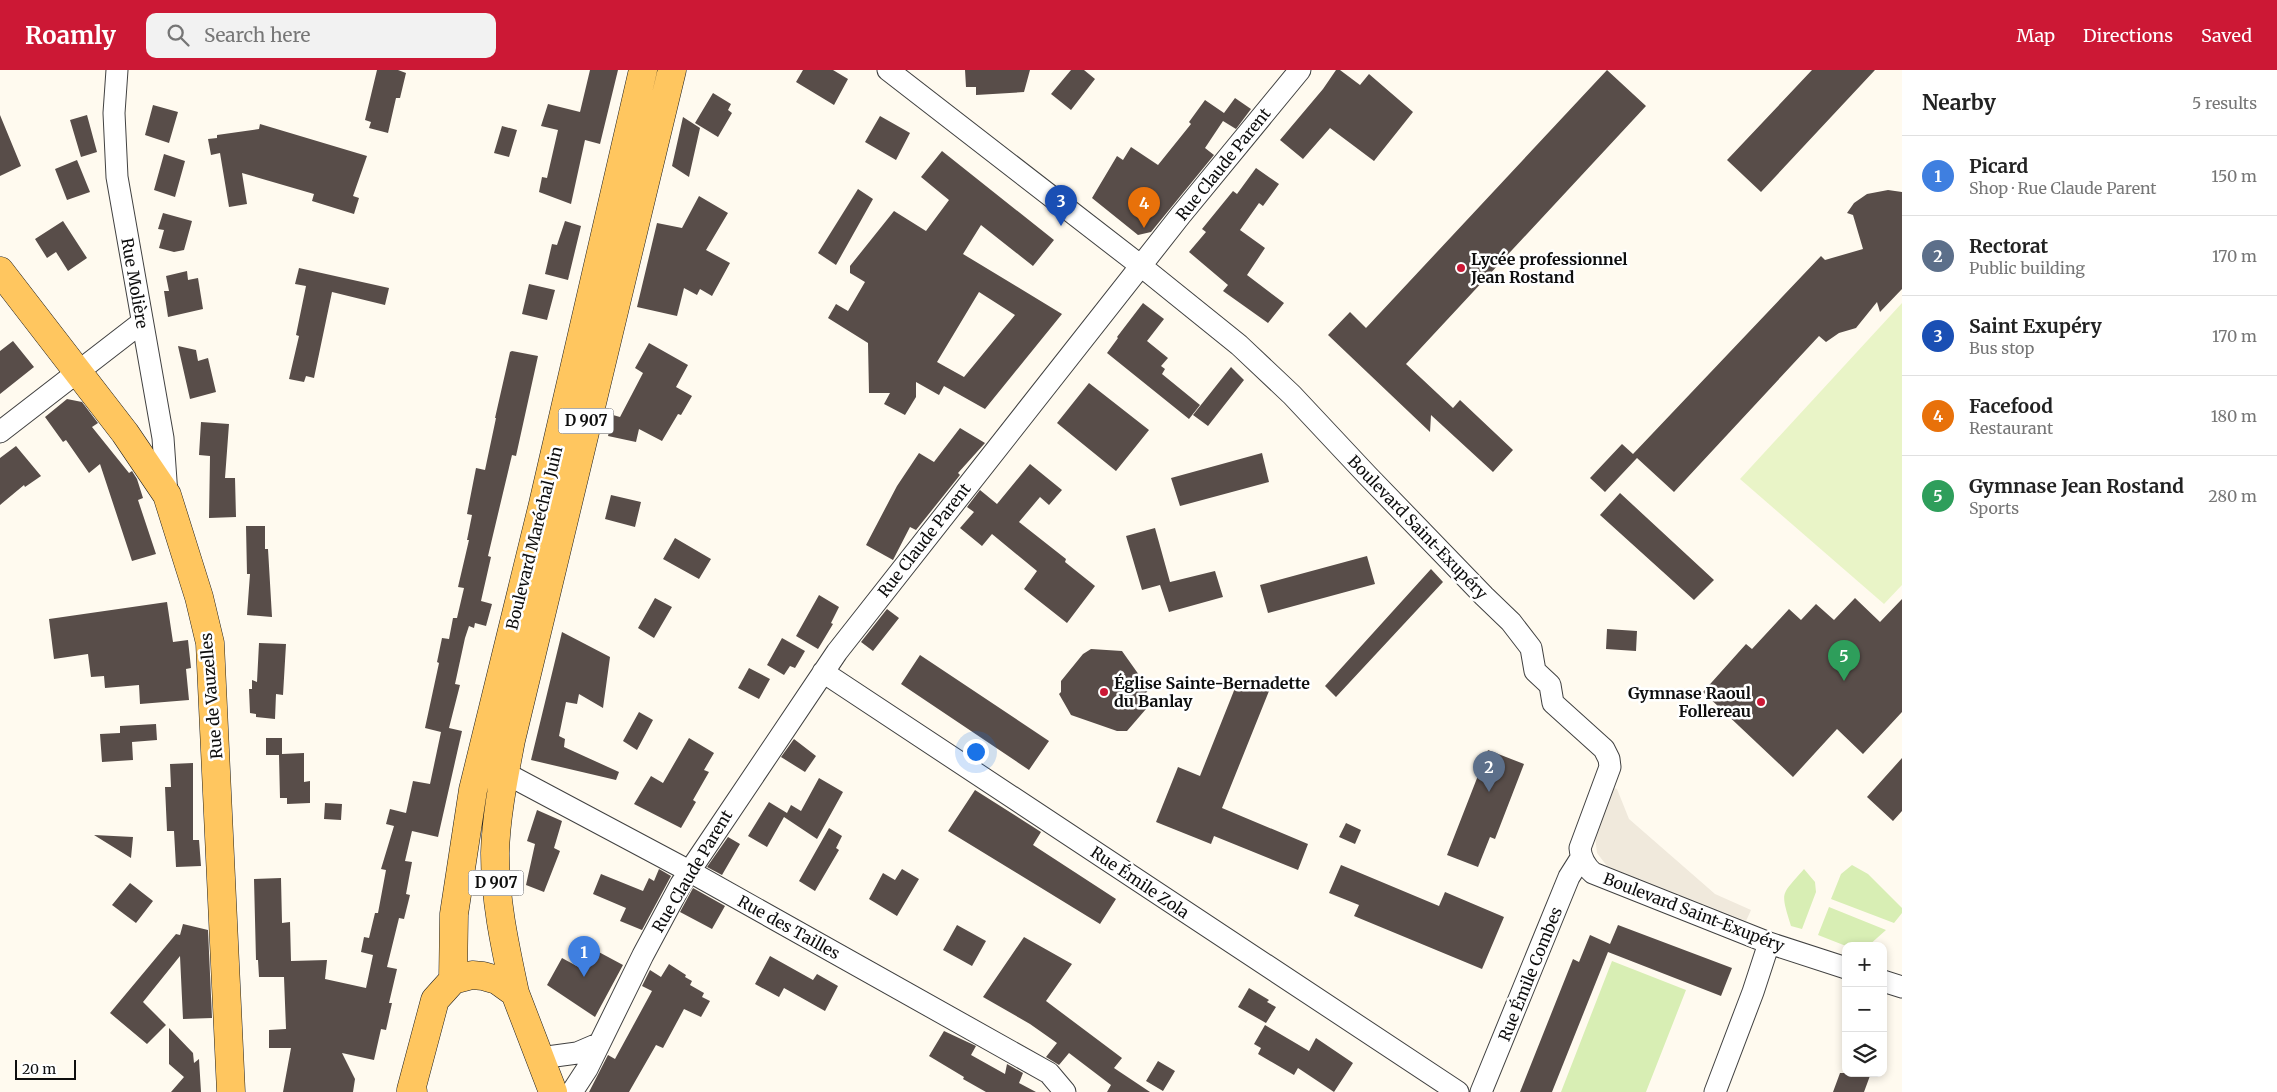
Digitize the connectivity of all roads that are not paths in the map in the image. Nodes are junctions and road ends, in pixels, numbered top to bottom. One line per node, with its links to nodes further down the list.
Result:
1 (117, 70): 8 (street, Rue Molière)
2 (643, 70): 18 (main road, Boulevard Maréchal Juin / D 907)
3 (888, 70): 6 (street, Boulevard Saint-Exupéry)
4 (1300, 70): 6 (street, Rue Claude Parent)
5 (668, 76): 13 (main road, Boulevard Maréchal Juin / D 907)
6 (1141, 266): 12 (street, Rue Claude Parent); 14 (street, Boulevard Saint-Exupéry)
7 (0, 271): 9 (main road, Rue de Vauzelles)
8 (141, 322): 9 (street); 11 (street, Rue Molière)
9 (78, 372): 10 (street); 11 (main road, Rue de Vauzelles)
10 (0, 432)
11 (166, 495): 25 (main road, Rue de Vauzelles)
12 (823, 672): 15 (street, Rue Claude Parent); 29 (street, Rue Émile Zola)
13 (505, 773): 15 (street, Rue des Tailles); 21 (main road, Boulevard Maréchal Juin / D 907)
14 (1581, 858): 16 (street, Boulevard Saint-Exupéry); 30 (street, Rue Émile Combes)
15 (689, 871): 22 (street, Rue Claude Parent); 28 (street, Rue des Tailles)
16 (1770, 943): 17 (street, Boulevard Saint-Exupéry); 31 (street)
17 (1842, 967)
18 (453, 980): 21 (main road); 24 (main road)
19 (1887, 982): 20 (street)
20 (1902, 987)
21 (515, 992): 23 (main road, Boulevard Maréchal Juin)
22 (598, 1044): 23 (street); 27 (street, Rue Claude Parent)
23 (540, 1058): 26 (main road, Boulevard Maréchal Juin)
24 (412, 1091)
25 (231, 1092)
26 (553, 1092)
27 (572, 1092)
28 (1065, 1092)
29 (1458, 1092)
30 (1481, 1092)
31 (1715, 1092)

